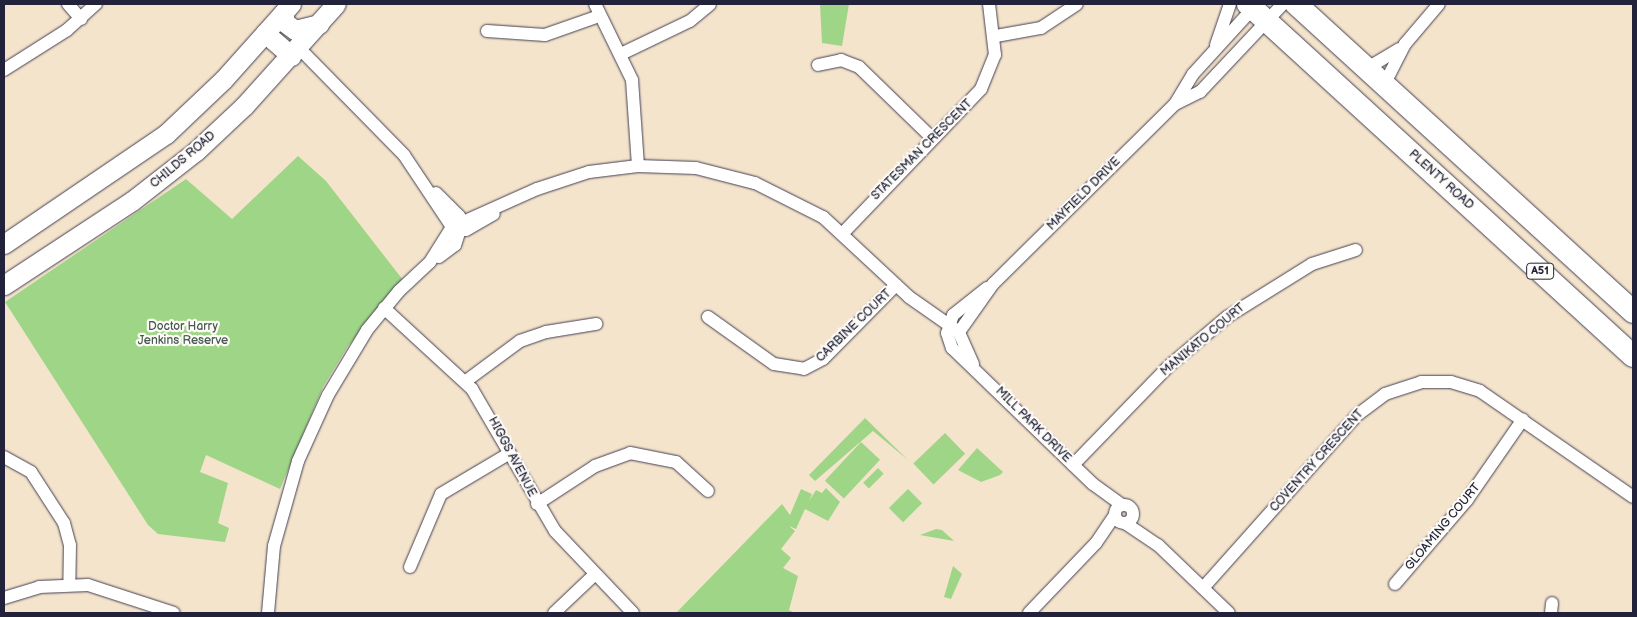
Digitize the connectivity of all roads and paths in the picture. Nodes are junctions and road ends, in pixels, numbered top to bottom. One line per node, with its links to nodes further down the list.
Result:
1 (68, 4): 14 (street)
2 (96, 4): 14 (street)
3 (336, 4): 15 (main road, CHILDS ROAD)
4 (710, 4): 21 (street)
5 (989, 4): 17 (street, STATESMAN CRESCENT)
6 (1077, 4): 17 (street)
7 (1230, 4): 19 (street)
8 (1283, 4): 11 (street, MAYFIELD DRIVE)
9 (1296, 4): 23 (highway, A51)
10 (1439, 4): 18 (street)
11 (1256, 9): 19 (street, MAYFIELD DRIVE); 26 (street, MAYFIELD DRIVE); 40 (highway, PLENTY ROAD / A51)
12 (597, 10): 16 (street); 21 (street)
13 (278, 18): 15 (main road); 20 (main road); 31 (main road)
14 (81, 19): 24 (street)
15 (319, 24): 20 (main road, CHILDS ROAD)
16 (488, 31)
17 (996, 36): 27 (street, STATESMAN CRESCENT)
18 (1405, 44): 23 (street); 25 (street)
19 (1216, 47): 26 (street, MAYFIELD DRIVE)
20 (294, 52): 29 (street); 33 (main road, CHILDS ROAD)
21 (621, 54): 28 (street)
22 (818, 65): 27 (street)
23 (1366, 69): 25 (highway, A51)
24 (4, 70)
25 (1384, 85): 36 (highway, A51)
26 (1175, 104): 39 (street, MAYFIELD DRIVE)
27 (933, 139): 30 (street, STATESMAN CRESCENT)
28 (638, 166): 29 (street); 30 (street)
29 (457, 226): 35 (street)
30 (843, 233): 34 (street)
31 (4, 244)
32 (1356, 250): 45 (street, MANIKATO COURT)
33 (4, 285)
34 (896, 285): 37 (street, CARBINE COURT); 39 (street)
35 (387, 311): 41 (street, HIGGS AVENUE); 55 (street)
36 (1633, 312)
37 (708, 318)
38 (596, 324): 41 (street)
39 (951, 330): 45 (street, MILL PARK DRIVE)
40 (1633, 356)
41 (466, 381): 43 (street, HIGGS AVENUE)
42 (1523, 419): 47 (street, COVENTRY CRESCENT); 53 (street, GLOAMING COURT); 54 (street, COVENTRY CRESCENT)
43 (510, 453): 48 (street, HIGGS AVENUE); 50 (street)
44 (4, 457): 52 (street)
45 (1073, 465): 49 (street, MILL PARK DRIVE)
46 (708, 491): 48 (street)
47 (1633, 497)
48 (537, 504): 51 (street, HIGGS AVENUE)
49 (1122, 515): 54 (street, MILL PARK DRIVE); 62 (street)
50 (410, 567)
51 (593, 576): 60 (street); 61 (street, HIGGS AVENUE)
52 (69, 584): 56 (street); 57 (street)
53 (1395, 584)
54 (1203, 588): 63 (street, MILL PARK DRIVE)
55 (268, 590): 58 (street); 59 (street)
56 (4, 598)
57 (174, 613)
58 (259, 613)
59 (268, 613)
60 (554, 613)
61 (632, 613)
62 (1029, 613)
63 (1229, 613)

